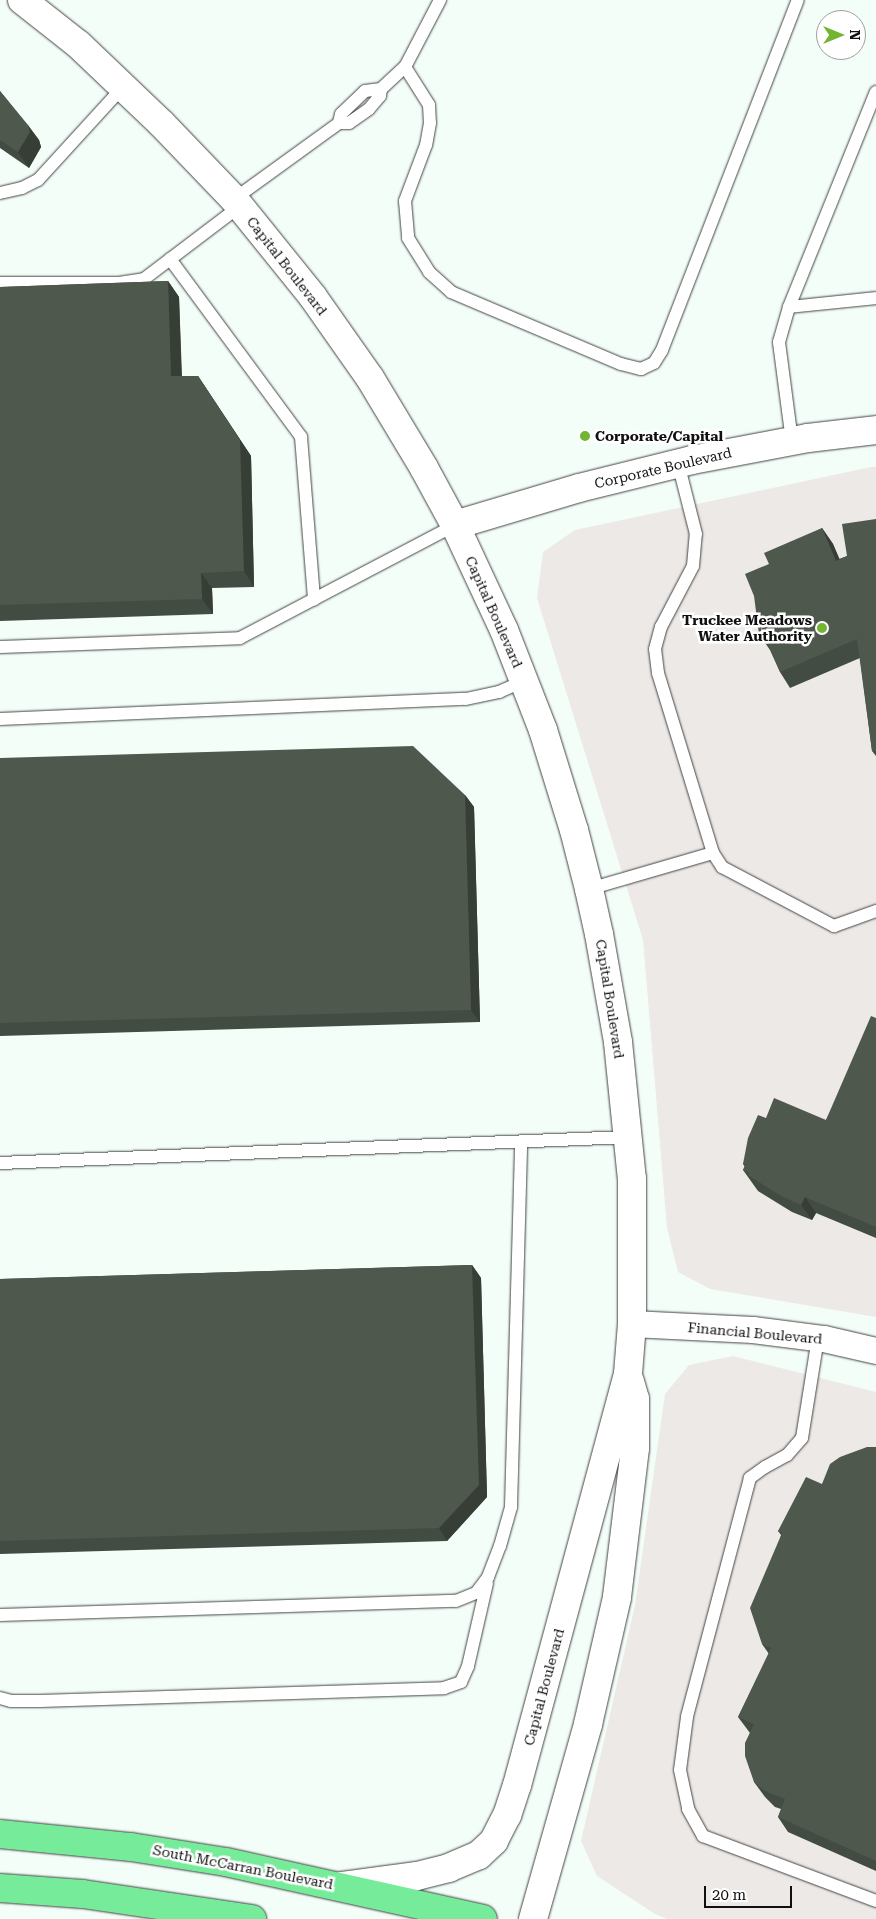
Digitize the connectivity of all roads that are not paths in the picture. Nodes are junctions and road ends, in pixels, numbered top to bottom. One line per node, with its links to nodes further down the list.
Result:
1 (22, 0): 5 (street, Capital Boulevard)
2 (440, 0): 4 (lane)
3 (798, 0): 4 (lane)
4 (405, 67): 8 (lane)
5 (123, 87): 7 (lane); 8 (street, Capital Boulevard)
6 (876, 92): 12 (lane)
7 (0, 193)
8 (236, 203): 9 (lane); 16 (street, Capital Boulevard)
9 (170, 259): 10 (lane); 17 (lane)
10 (0, 283)
11 (876, 298): 12 (lane)
12 (790, 307): 14 (lane)
13 (876, 430): 14 (street, Corporate Boulevard)
14 (792, 441): 15 (street, Corporate Boulevard)
15 (678, 464): 16 (street, Corporate Boulevard); 21 (lane)
16 (455, 525): 17 (lane); 19 (street, Capital Boulevard)
17 (314, 599): 18 (lane)
18 (0, 647)
19 (524, 681): 20 (lane); 22 (street, Capital Boulevard)
20 (0, 719)
21 (713, 853): 22 (lane); 23 (lane)
22 (588, 889): 24 (street, Capital Boulevard)
23 (876, 911)
24 (628, 1138): 25 (lane); 27 (street, Capital Boulevard)
25 (521, 1142): 26 (lane); 31 (lane)
26 (0, 1163)
27 (632, 1324): 28 (street, Financial Boulevard); 30 (street, Capital Boulevard)
28 (818, 1338): 29 (street, Financial Boulevard); 37 (lane)
29 (876, 1350)
30 (628, 1374): 35 (street, Capital Boulevard); 40 (street, Capital Boulevard)
31 (488, 1577): 32 (lane); 33 (lane)
32 (0, 1615)
33 (0, 1698)
34 (0, 1834): 35 (main road, South McCarran Boulevard)
35 (341, 1886): 39 (main road, South McCarran Boulevard)
36 (0, 1888): 38 (main road)
37 (876, 1901)
38 (252, 1919)
39 (483, 1919)
40 (533, 1919)

